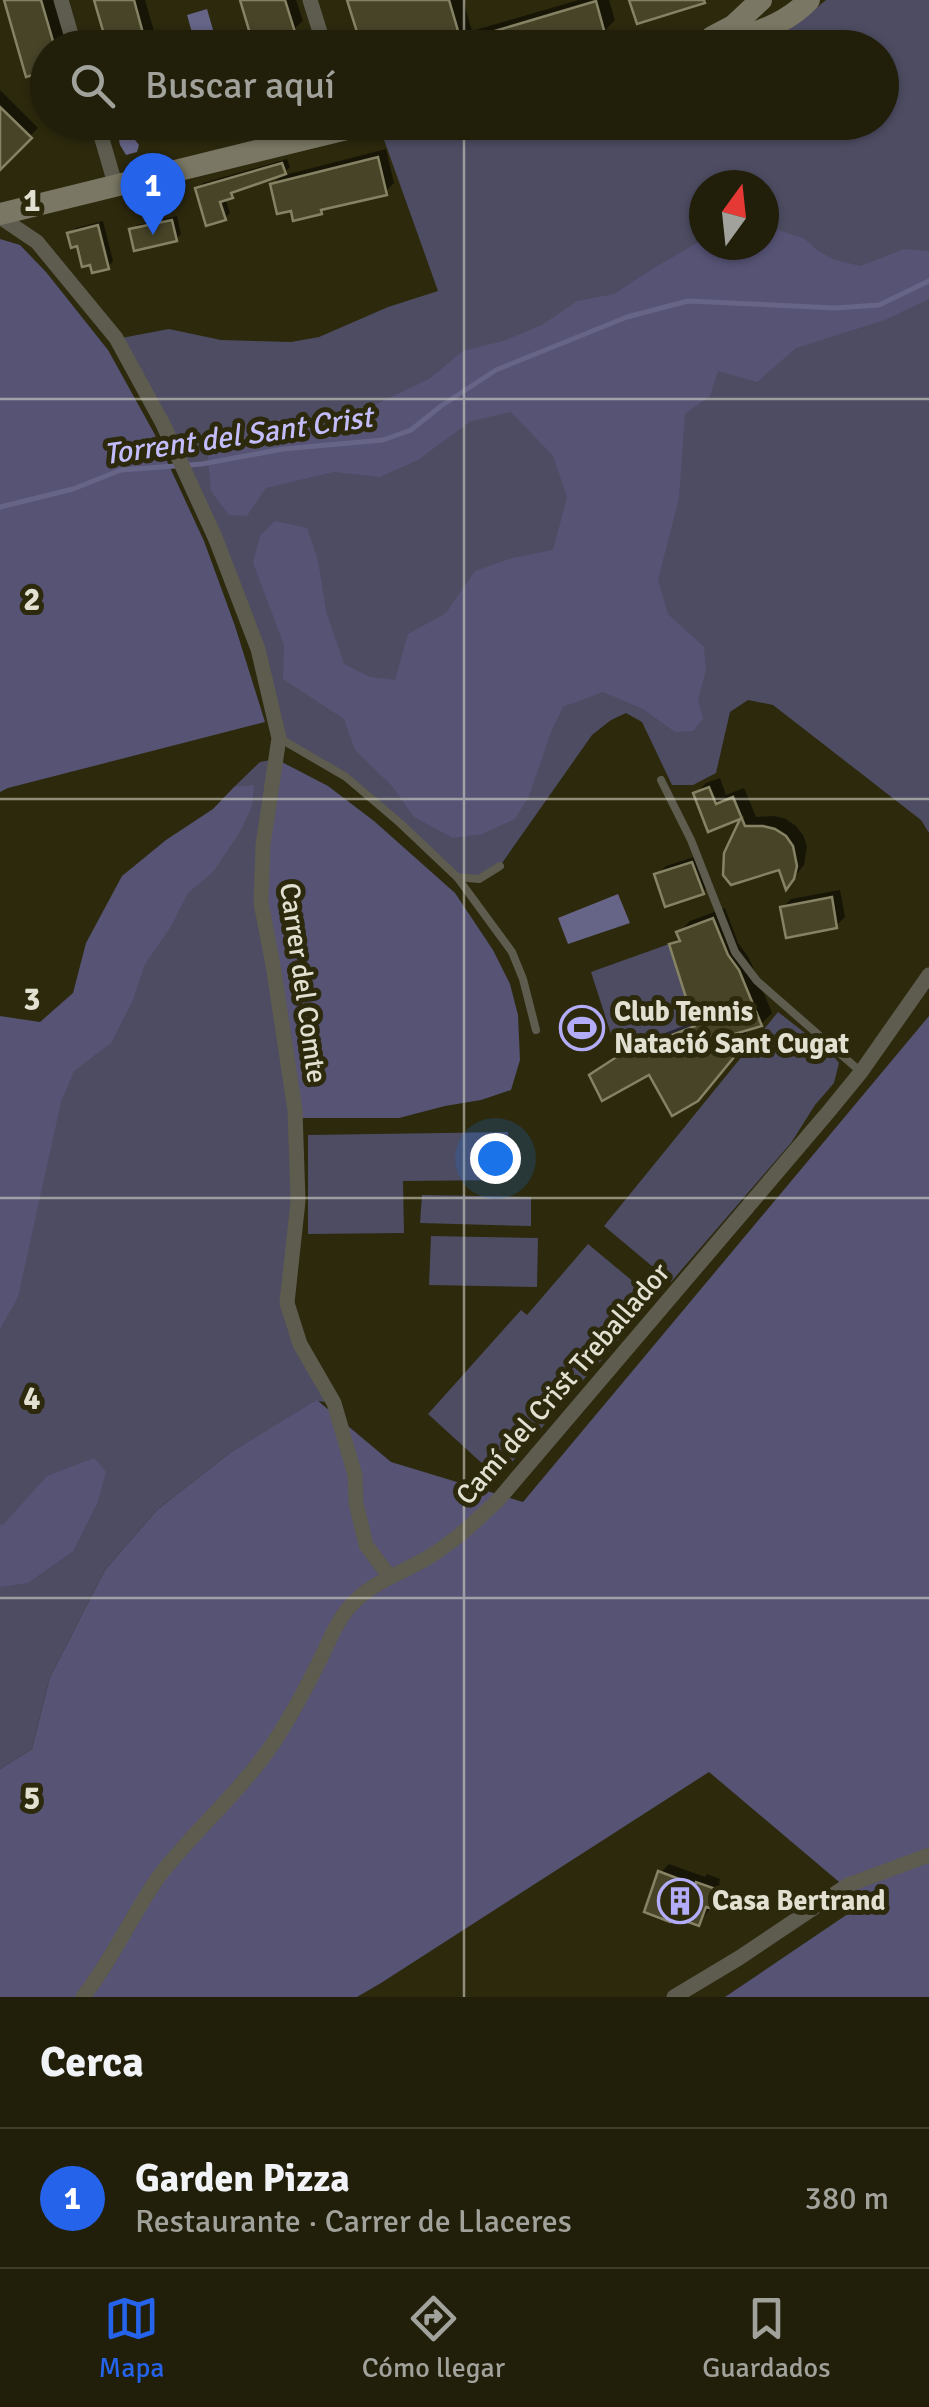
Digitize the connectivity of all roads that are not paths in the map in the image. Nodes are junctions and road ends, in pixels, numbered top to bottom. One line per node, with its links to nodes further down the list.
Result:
1 (62, 0): 6 (street)
2 (310, 0): 7 (street)
3 (761, 0): 8 (main road)
4 (772, 0): 5 (main road)
5 (807, 4): 9 (main road)
6 (70, 30)
7 (320, 30)
8 (725, 30)
9 (762, 30)
10 (102, 140): 12 (street)
11 (293, 140): 12 (main road)
12 (116, 187): 13 (main road)
13 (0, 215): 14 (street, Carrer del Comte)
14 (279, 738): 17 (lane); 21 (street, Carrer del Comte)
15 (661, 780): 20 (lane)
16 (500, 866): 17 (lane)
17 (457, 877): 19 (lane)
18 (929, 975): 20 (street, Camí del Crist Treballador)
19 (536, 1030)
20 (861, 1072): 21 (street, Camí del Crist Treballador)
21 (389, 1576): 23 (street, Camí del Crist Treballador)
22 (929, 1855): 24 (street)
23 (83, 1997)
24 (674, 1997)

